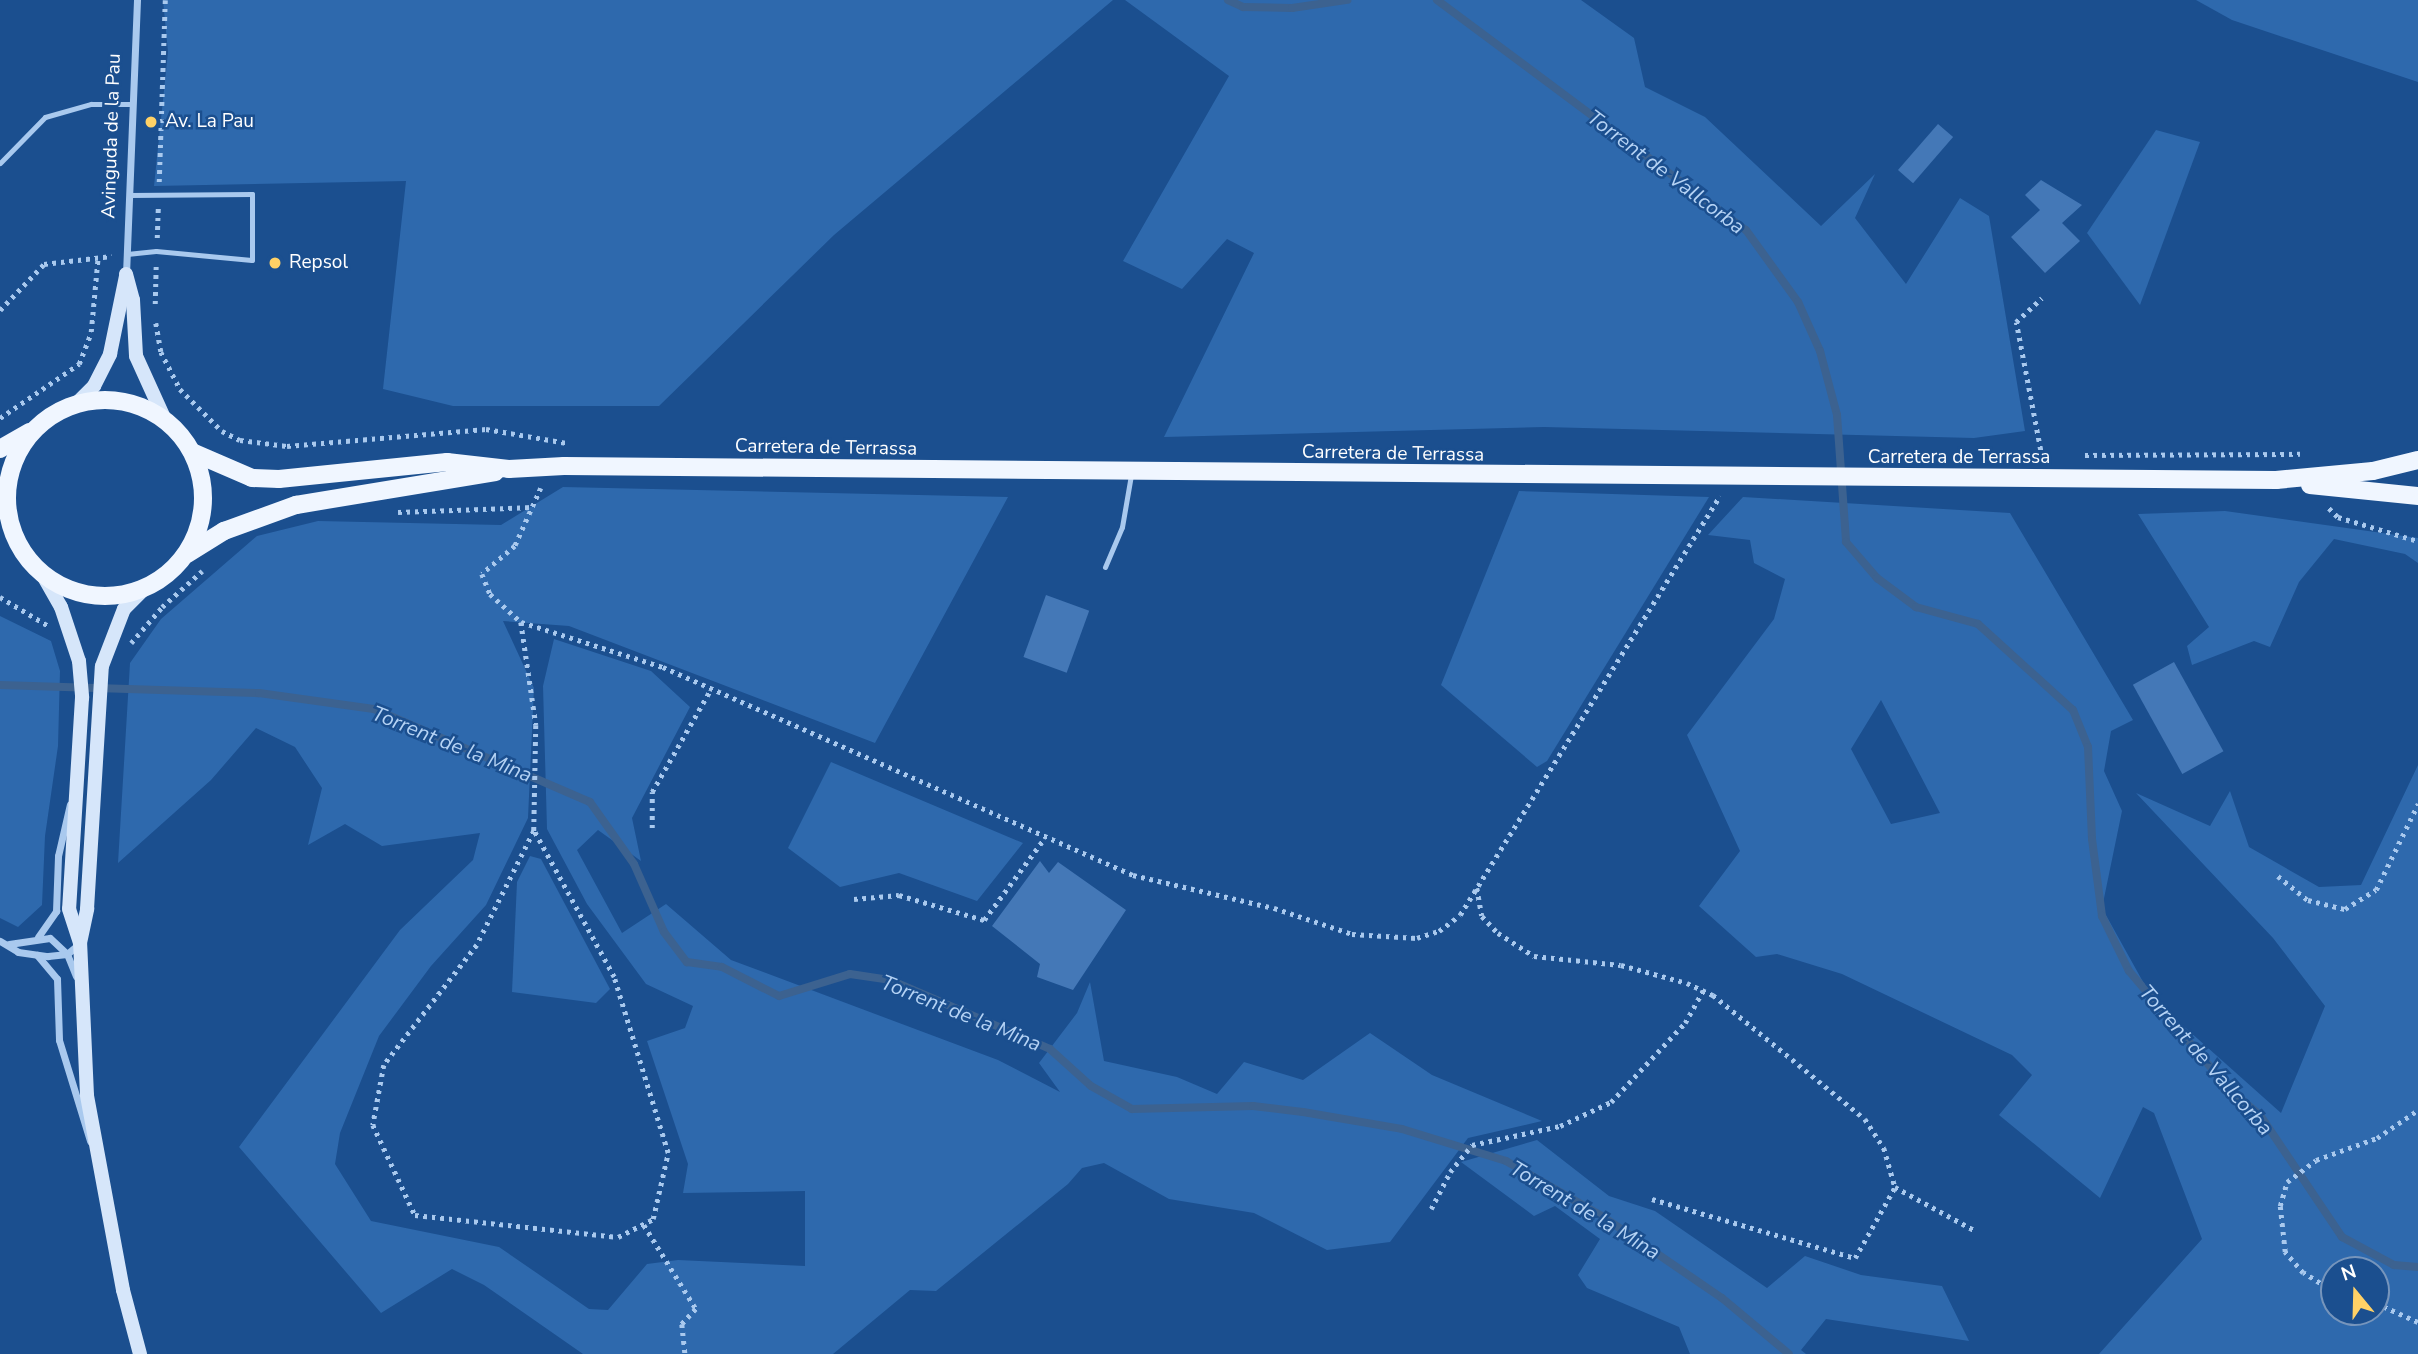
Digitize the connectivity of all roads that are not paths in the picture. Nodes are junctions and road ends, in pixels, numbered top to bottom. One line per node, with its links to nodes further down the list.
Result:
1 (137, 0): 2 (street, Avinguda de la Pau)
2 (133, 104): 3 (lane); 4 (street, Avinguda de la Pau)
3 (0, 163)
4 (129, 195): 5 (street, Avinguda de la Pau); 5 (lane)
5 (127, 254): 6 (street, Avinguda de la Pau)
6 (126, 274): 7 (street, Avinguda de la Pau); 8 (street, Avinguda de la Pau)
7 (75, 405): 8 (main road); 9 (main road)
8 (166, 420): 11 (main road)
9 (35, 429): 10 (main road); 18 (main road)
10 (0, 449)
11 (192, 452): 13 (main road, Carretera de Terrassa); 19 (main road)
12 (2418, 460): 15 (main road, Carretera de Terrassa)
13 (509, 469): 14 (main road, Carretera de Terrassa); 19 (main road, Carretera de Terrassa)
14 (1132, 472): 15 (main road, Carretera de Terrassa); 20 (lane)
15 (2276, 480): 16 (main road, Carretera de Terrassa)
16 (2418, 496)
17 (0, 531): 18 (main road)
18 (17, 542): 21 (main road)
19 (186, 554): 22 (main road)
20 (1105, 567)
21 (41, 572): 22 (main road); 23 (street)
22 (145, 588): 26 (street)
23 (75, 786): 24 (street); 26 (street)
24 (38, 937): 27 (street); 28 (street)
25 (0, 941): 27 (street)
26 (80, 943): 28 (street); 30 (street)
27 (9, 944): 29 (street)
28 (67, 954): 29 (street); 30 (street)
29 (37, 955): 31 (street)
30 (81, 997): 31 (street)
31 (98, 1164): 32 (street)
32 (140, 1354)

